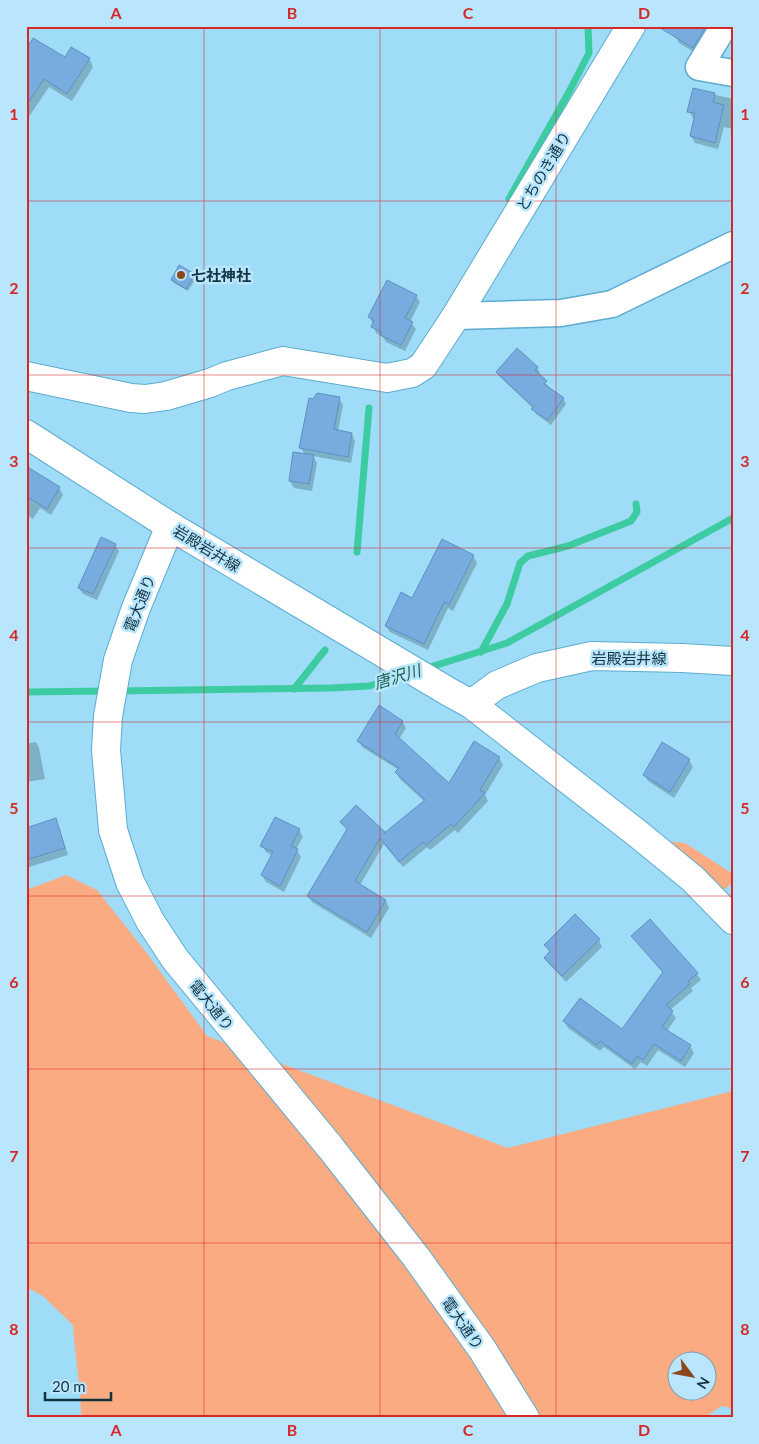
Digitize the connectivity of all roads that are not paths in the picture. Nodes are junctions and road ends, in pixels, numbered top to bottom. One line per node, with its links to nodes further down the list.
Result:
1 (631, 26): 5 (street, とちのき通り)
2 (724, 26): 3 (street)
3 (733, 73)
4 (733, 245): 5 (street)
5 (456, 316): 6 (street, とちのき通り)
6 (26, 376)
7 (26, 434): 8 (street, 岩殿岩井線)
8 (170, 526): 10 (street, 岩殿岩井線); 12 (street, 電大通り)
9 (733, 661): 10 (street, 岩殿岩井線)
10 (460, 698): 11 (street, 岩殿岩井線)
11 (733, 920)
12 (525, 1418)

